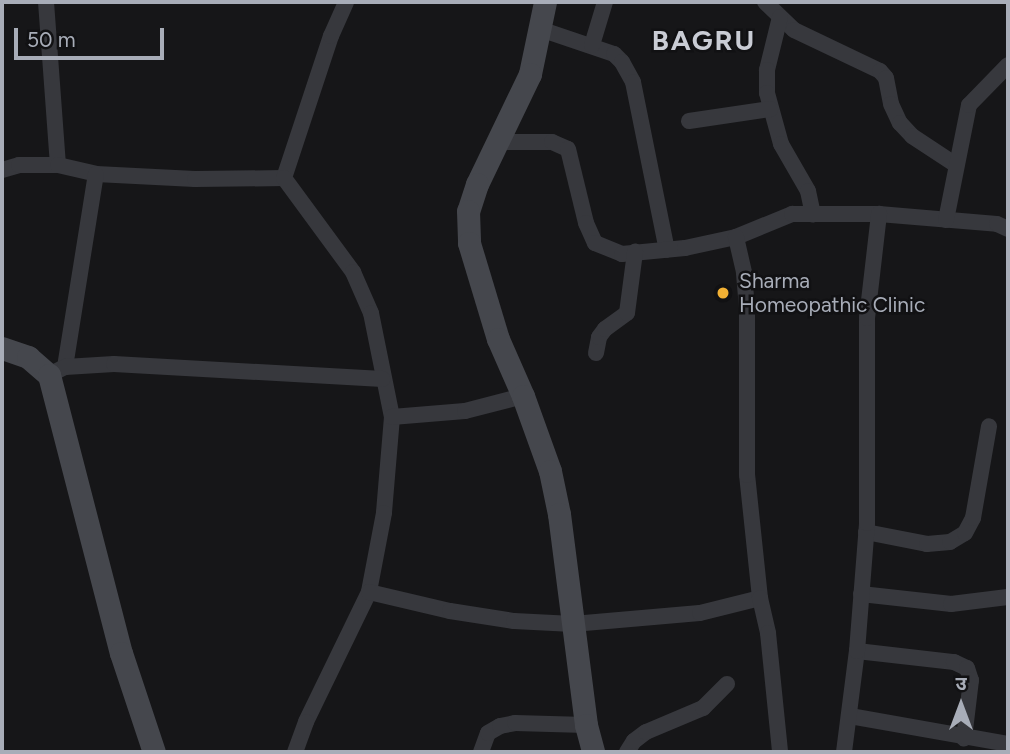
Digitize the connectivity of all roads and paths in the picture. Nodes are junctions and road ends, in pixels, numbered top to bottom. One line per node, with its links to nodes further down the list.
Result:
1 (46, 2): 13 (street)
2 (346, 2): 17 (street)
3 (545, 2): 7 (main road)
4 (605, 2): 8 (street)
5 (765, 2): 6 (street)
6 (780, 17): 10 (street); 14 (street)
7 (540, 29): 8 (street); 12 (main road)
8 (592, 45): 23 (street)
9 (1008, 65): 14 (street)
10 (770, 109): 11 (street); 18 (street)
11 (689, 121)
12 (497, 142): 24 (street); 29 (main road)
13 (58, 165): 15 (street); 16 (street)
14 (956, 165): 20 (street)
15 (2, 170)
16 (96, 174): 17 (street); 27 (street)
17 (284, 178): 28 (street)
18 (813, 214): 19 (street); 22 (street)
19 (879, 214): 20 (street); 32 (street)
20 (946, 220): 21 (street)
21 (1008, 229)
22 (736, 237): 23 (street); 36 (street)
23 (667, 250): 24 (street)
24 (635, 253): 26 (street)
25 (2, 348): 27 (main road)
26 (596, 353)
27 (57, 371): 28 (street); 44 (main road)
28 (383, 379): 30 (street)
29 (523, 396): 30 (street); 37 (main road)
30 (392, 416): 33 (street)
31 (989, 426): 32 (street)
32 (866, 532): 34 (street)
33 (369, 592): 37 (street); 45 (street)
34 (861, 594): 35 (street); 38 (street)
35 (1008, 597)
36 (760, 598): 37 (street); 49 (street)
37 (573, 624): 41 (main road)
38 (857, 651): 40 (street); 42 (street)
39 (727, 684): 48 (street)
40 (849, 716): 42 (street); 50 (street)
41 (586, 725): 46 (street); 47 (main road)
42 (964, 739): 43 (street)
43 (1008, 744)
44 (154, 752)
45 (295, 752)
46 (481, 752)
47 (593, 752)
48 (627, 752)
49 (780, 752)
50 (844, 752)

